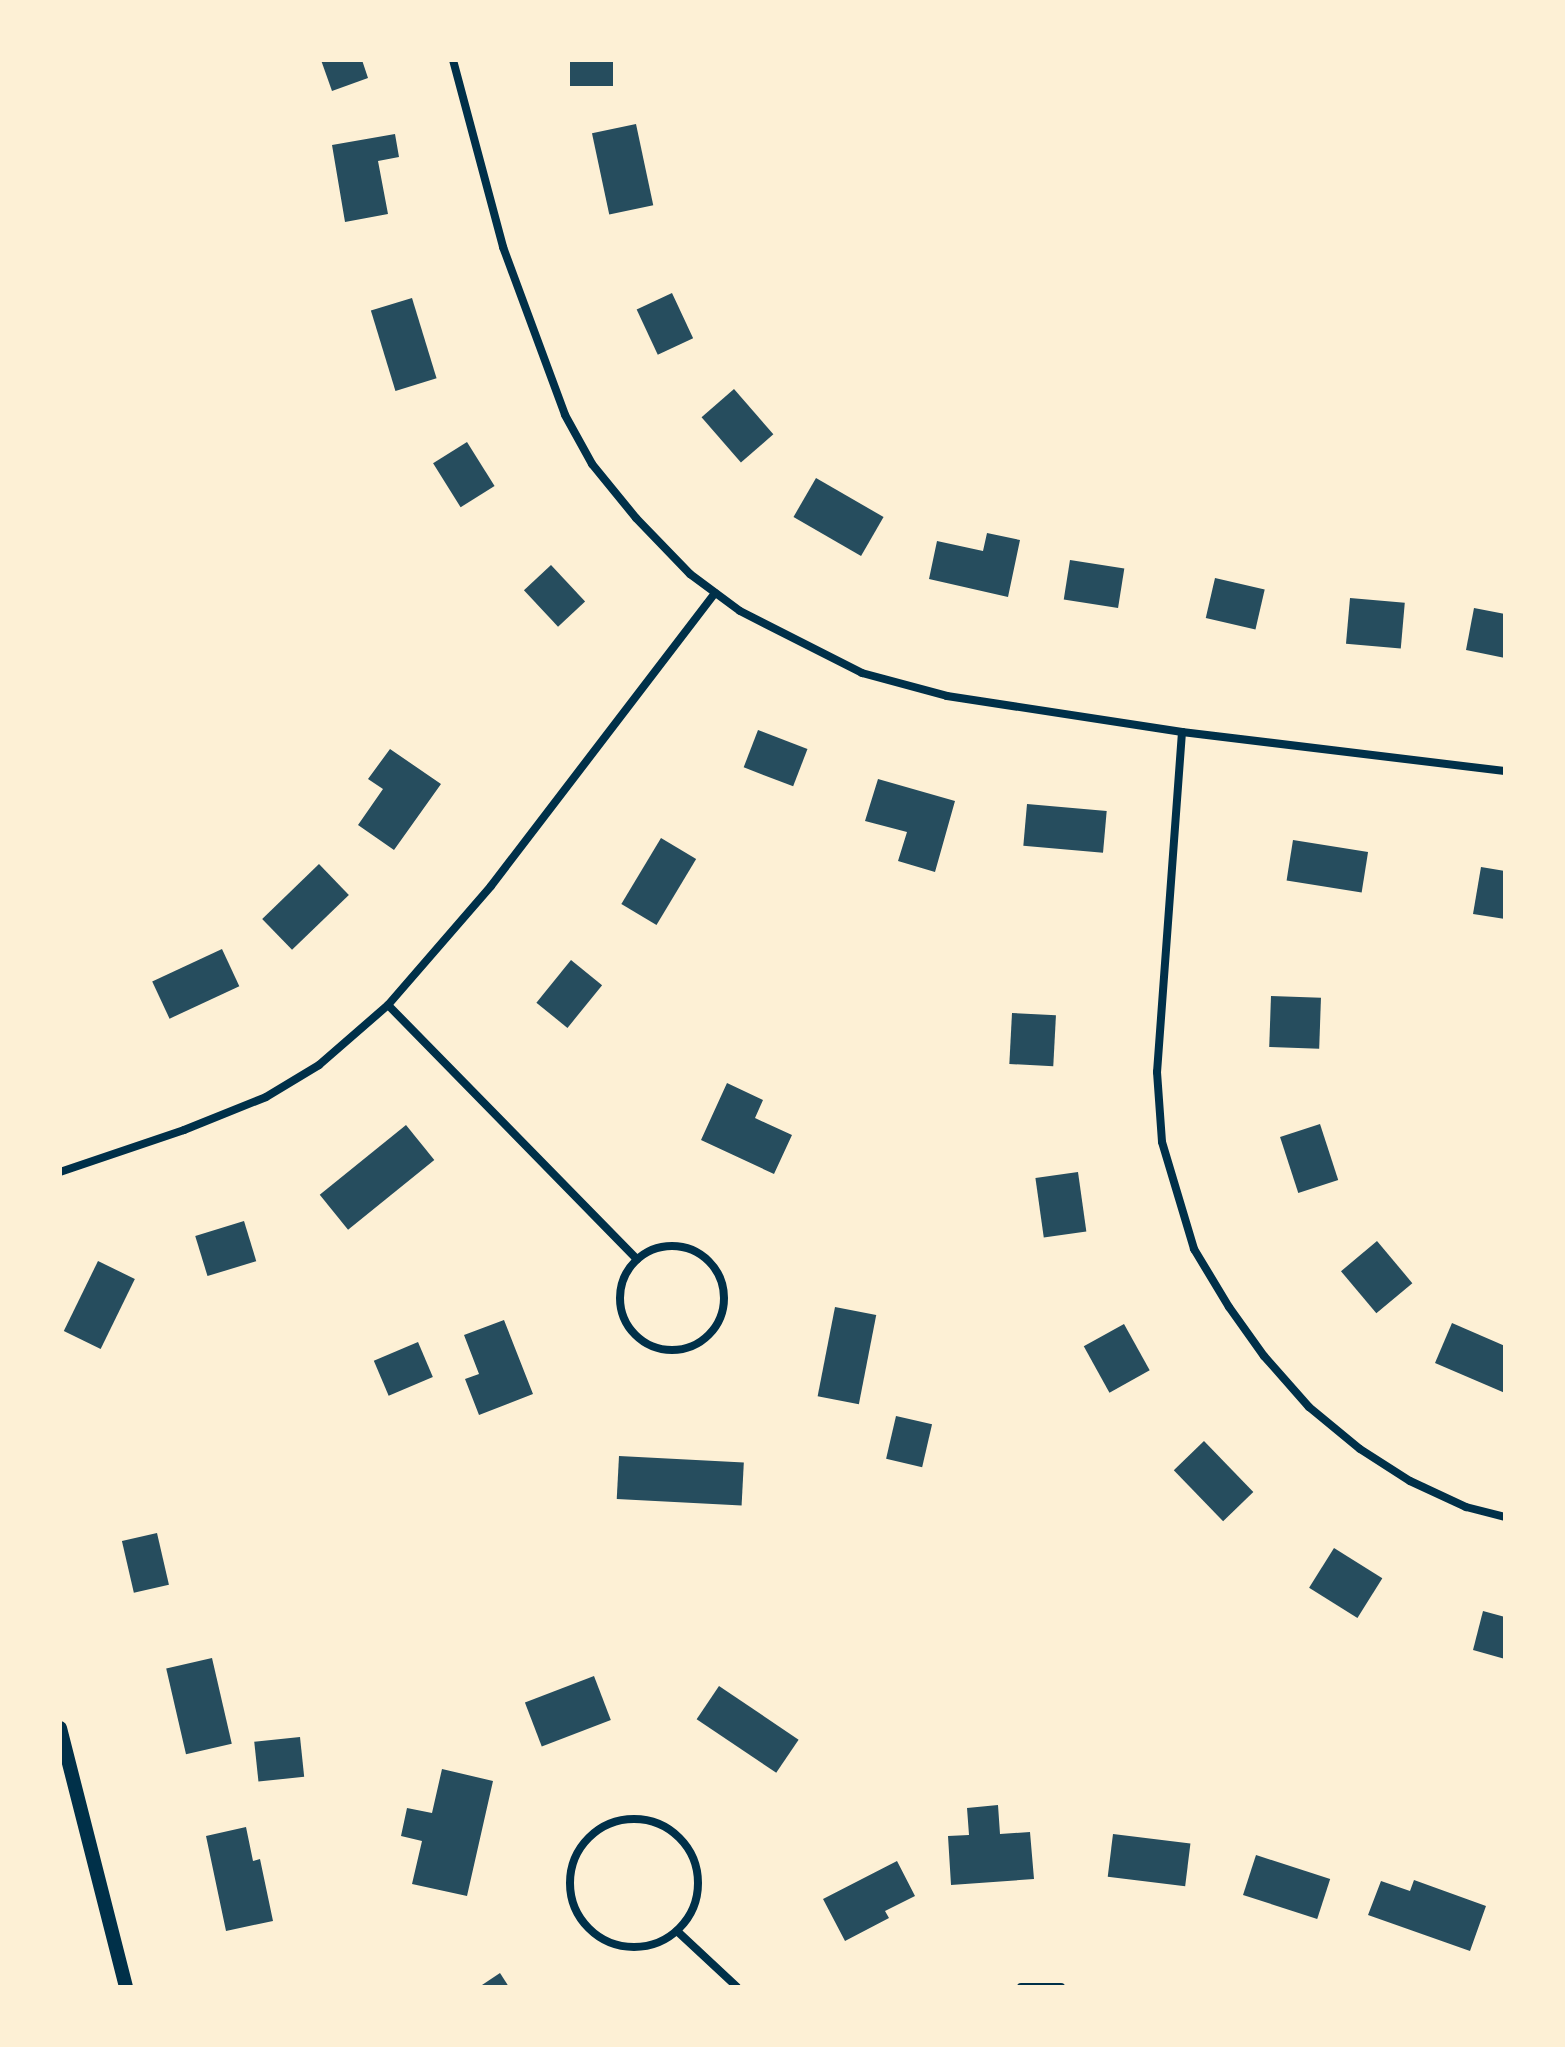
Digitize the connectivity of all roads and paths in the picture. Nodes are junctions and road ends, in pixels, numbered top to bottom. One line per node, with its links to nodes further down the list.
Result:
1 (453, 60): 2 (street)
2 (715, 593): 3 (street); 5 (street)
3 (1182, 732): 4 (street); 8 (street)
4 (1505, 771)
5 (388, 1005): 6 (street); 7 (street)
6 (60, 1172)
7 (637, 1259): 7 (street)
8 (1505, 1517)
9 (60, 1728): 11 (street)
10 (677, 1931): 10 (street); 12 (street)
11 (126, 1987)
12 (737, 1987)
13 (1021, 1987): 14 (street)
14 (1061, 1987)

